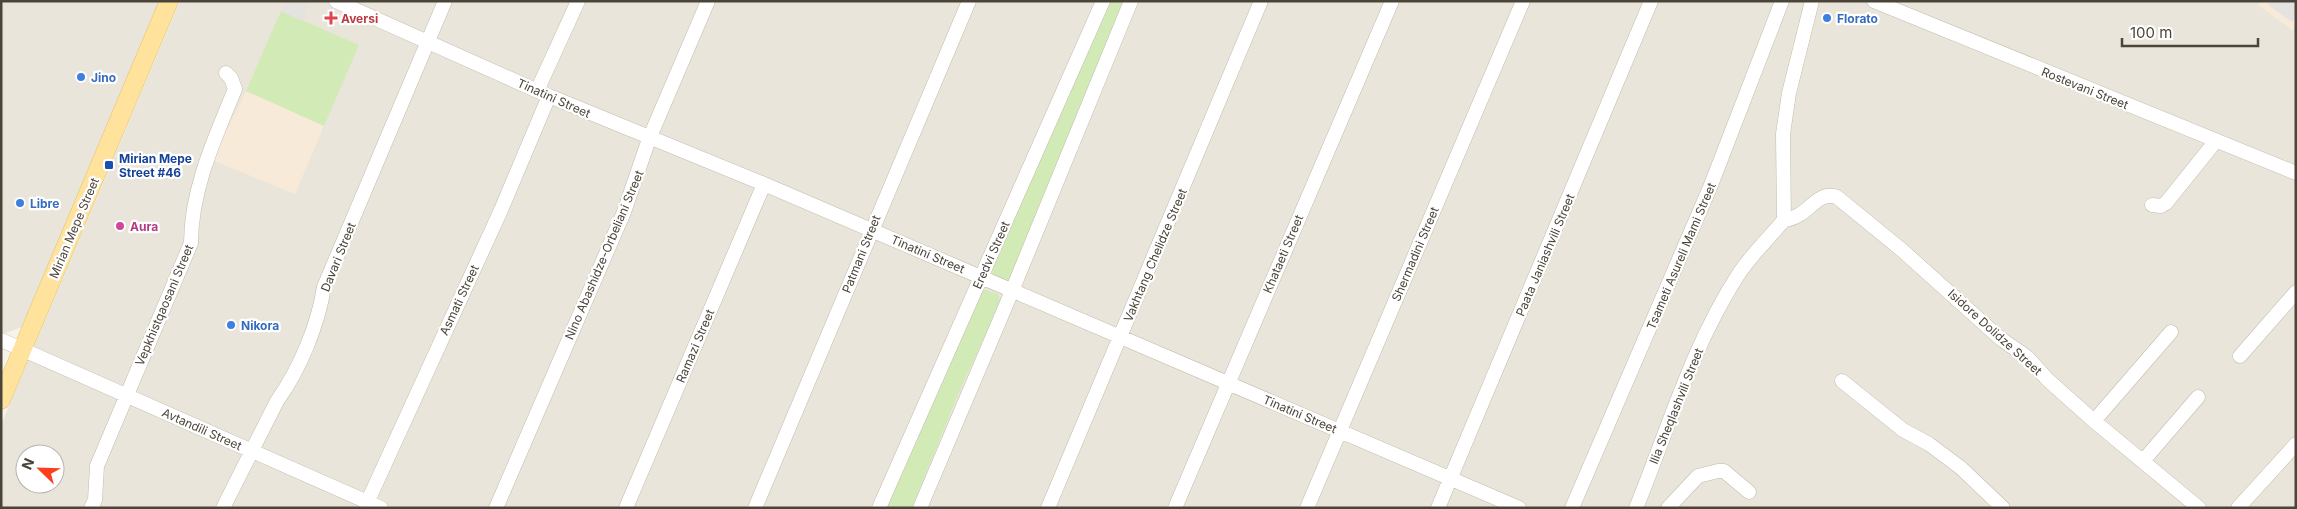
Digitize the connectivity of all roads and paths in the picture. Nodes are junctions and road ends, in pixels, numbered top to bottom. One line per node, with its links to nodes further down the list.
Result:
1 (169, 1): 32 (main road, Mirian Mepe Street)
2 (336, 1): 16 (street, Tinatini Street)
3 (445, 1): 16 (street, Davari Street)
4 (578, 1): 18 (street, Asmati Street)
5 (708, 1): 19 (street, Nino Abashidze-Orbeliani Street)
6 (969, 1): 25 (street, Patmani Street)
7 (1103, 1): 26 (street, Eredvi Street)
8 (1131, 1): 27 (street)
9 (1261, 1): 30 (street, Vakhtang Chelidze Street)
10 (1392, 1): 35 (street, Khataeti Street)
11 (1523, 1): 40 (street, Shermadini Street)
12 (1651, 1): 44 (street, Paata Janiashvili Street)
13 (1782, 1): 61 (street, Tsameti Asureli Mami Street)
14 (1812, 1): 24 (street)
15 (1874, 1): 20 (street, Rostevani Street)
16 (429, 41): 18 (street, Tinatini Street); 42 (street, Davari Street)
17 (226, 73): 36 (street, Vepkhistqaosani Street)
18 (543, 94): 19 (street, Tinatini Street); 46 (street, Asmati Street)
19 (649, 139): 22 (street, Tinatini Street); 51 (street, Nino Abashidze-Orbeliani Street)
20 (2214, 142): 21 (street, Rostevani Street); 23 (street)
21 (2296, 173)
22 (764, 184): 25 (street, Tinatini Street); 52 (street, Ramazi Street)
23 (2152, 205)
24 (1784, 220): 39 (street, Isidore Dolidze Street); 47 (street, Ilia Sheqlashvili Street)
25 (871, 230): 26 (street, Tinatini Street); 53 (street, Patmani Street)
26 (981, 277): 27 (street, Tinatini Street); 54 (street, Eredvi Street)
27 (1012, 291): 30 (street, Tinatini Street); 55 (street)
28 (2296, 292): 33 (street)
29 (2170, 332): 39 (street)
30 (1120, 337): 35 (street, Tinatini Street); 56 (street, Vakhtang Chelidze Street)
31 (1, 340): 32 (street, Avtandili Street)
32 (23, 349): 36 (street, Avtandili Street); 38 (main road, Mirian Mepe Street)
33 (2240, 356)
34 (1842, 381): 63 (street)
35 (1228, 383): 40 (street, Tinatini Street); 57 (street, Khataeti Street)
36 (128, 396): 42 (street, Avtandili Street); 48 (street, Vepkhistqaosani Street)
37 (2198, 397): 43 (street)
38 (1, 400)
39 (2094, 421): 43 (street, Isidore Dolidze Street)
40 (1340, 431): 44 (street, Tinatini Street); 58 (street, Shermadini Street)
41 (2296, 444): 65 (street)
42 (250, 451): 46 (street, Avtandili Street); 49 (street, Davari Street)
43 (2143, 461): 64 (street, Isidore Dolidze Street)
44 (1450, 478): 59 (street, Paata Janiashvili Street); 60 (street, Tinatini Street)
45 (1749, 492): 62 (street)
46 (362, 503): 50 (street, Avtandili Street)
47 (1639, 507)
48 (91, 508)
49 (223, 508)
50 (381, 508)
51 (496, 508)
52 (626, 508)
53 (755, 508)
54 (879, 508)
55 (920, 508)
56 (1048, 508)
57 (1175, 508)
58 (1307, 508)
59 (1438, 508)
60 (1519, 508)
61 (1572, 508)
62 (1668, 508)
63 (2003, 508)
64 (2199, 508)
65 (2238, 508)

